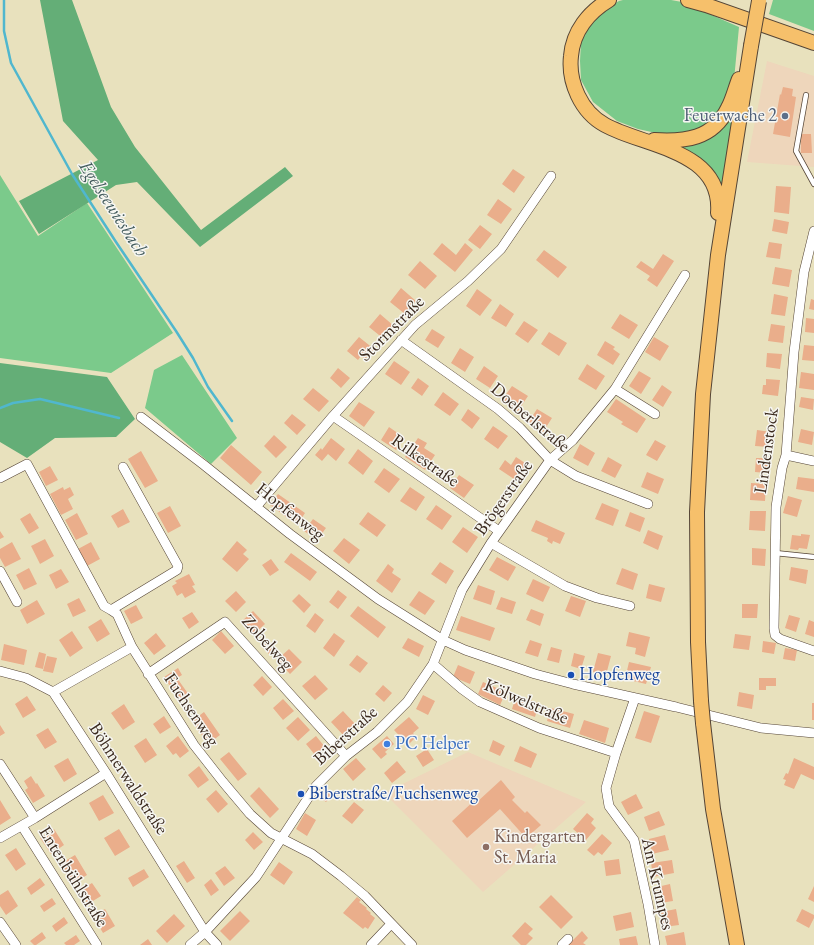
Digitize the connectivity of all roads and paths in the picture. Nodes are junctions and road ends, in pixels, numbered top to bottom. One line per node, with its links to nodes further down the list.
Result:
1 (609, 0): 7 (main road)
2 (688, 0): 4 (main road)
3 (759, 1): 5 (main road, bridge)
4 (814, 43)
5 (750, 52): 7 (main road); 11 (main road)
6 (806, 95): 9 (lane)
7 (638, 138): 11 (main road)
8 (551, 176): 13 (street, Stormstraße)
9 (814, 184)
10 (814, 231): 18 (street, Lindenstock)
11 (718, 255): 60 (main road, bridge)
12 (685, 275): 14 (street, Brögerstraße)
13 (401, 340): 16 (street, Stormstraße); 19 (street, Doeberlstraße)
14 (615, 390): 15 (street); 19 (street, Brögerstraße)
15 (655, 414)
16 (333, 416): 24 (street, Stormstraße); 25 (street, Rilkestraße)
17 (141, 417): 24 (street, Hopfenweg)
18 (786, 455): 20 (street); 27 (street, Lindenstock)
19 (550, 460): 23 (street, Doeberlstraße); 25 (street, Brögerstraße)
20 (814, 461)
21 (123, 466): 32 (street)
22 (0, 478): 32 (street, Fuchsenweg)
23 (648, 504)
24 (256, 507): 33 (street, Hopfenweg)
25 (499, 531): 26 (street, Brögerstraße)
26 (491, 543): 31 (street); 33 (street, Brögerstraße)
27 (776, 553): 28 (lane); 35 (street, Lindenstock)
28 (814, 557)
29 (0, 571): 30 (street)
30 (17, 602)
31 (630, 606)
32 (111, 610): 34 (street, Fuchsenweg)
33 (443, 640): 36 (street, Biberstraße); 40 (street, Hopfenweg)
34 (132, 647): 38 (street, Fuchsenweg); 39 (street)
35 (814, 651)
36 (433, 664): 42 (street, Kölwelstraße); 43 (street, Biberstraße)
37 (0, 671): 39 (street, Böhmerwaldstraße)
38 (148, 674): 43 (street, Zobelweg); 49 (street, Fuchsenweg)
39 (53, 692): 45 (street, Böhmerwaldstraße)
40 (635, 698): 41 (street, Hopfenweg); 42 (street, Am Krumpes)
41 (814, 733)
42 (616, 753): 59 (street, Am Krumpes)
43 (346, 756): 49 (street, Biberstraße)
44 (0, 764): 46 (street)
45 (106, 773): 46 (street); 52 (street, Böhmerwaldstraße)
46 (35, 818): 47 (street)
47 (22, 826): 48 (street); 54 (street, Entenbühlstraße)
48 (0, 838)
49 (281, 838): 51 (street, Fuchsenweg); 52 (street, Biberstraße)
50 (0, 922): 53 (street)
51 (391, 924): 57 (street); 58 (street, Fuchsenweg)
52 (205, 932): 55 (street, Biberstraße); 56 (street, Böhmerwaldstraße)
53 (16, 945)
54 (97, 945)
55 (190, 945)
56 (216, 945)
57 (371, 945)
58 (412, 945)
59 (655, 945)
60 (738, 945)

